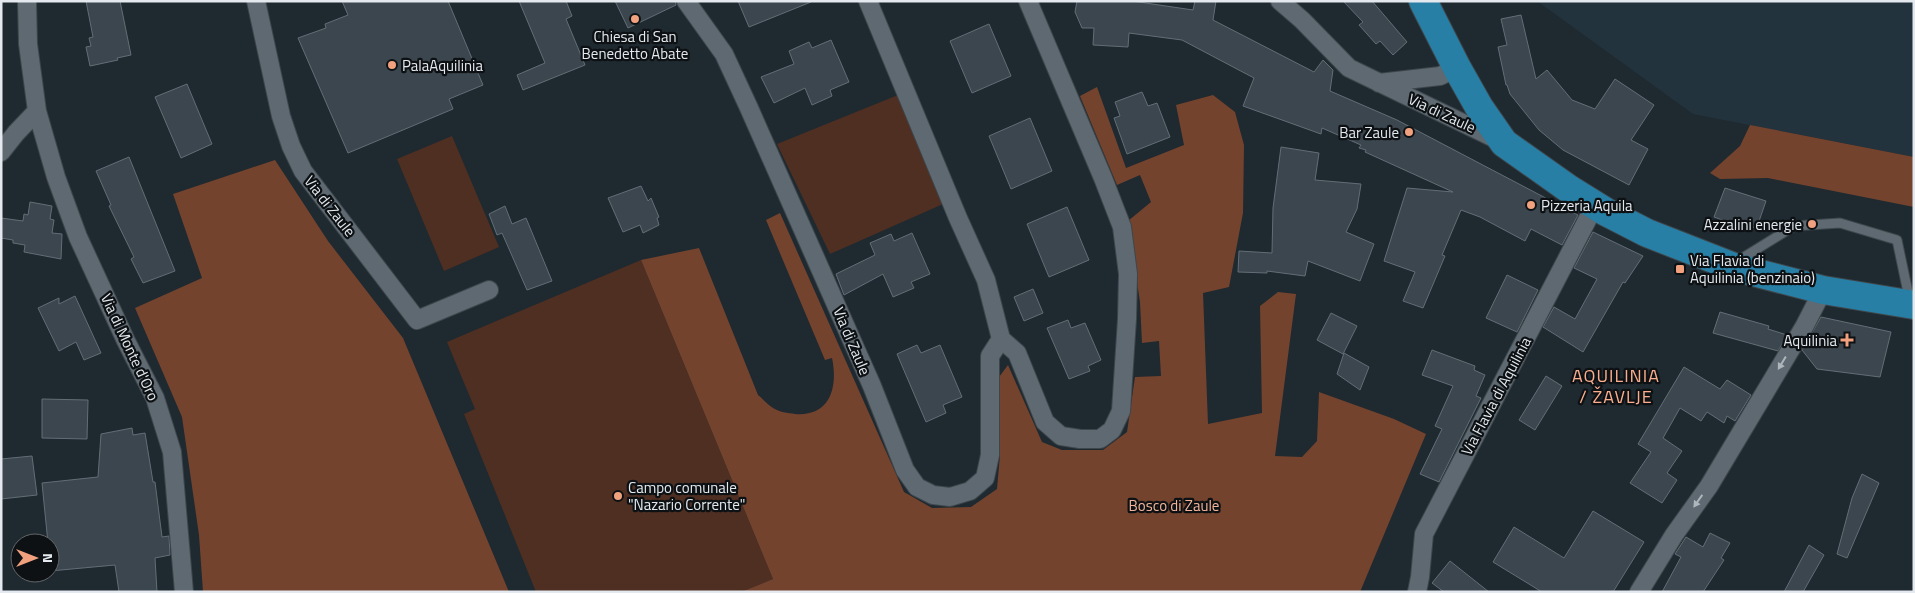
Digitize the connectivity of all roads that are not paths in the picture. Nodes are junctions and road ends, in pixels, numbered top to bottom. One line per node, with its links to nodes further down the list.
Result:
1 (27, 1): 10 (street, Via di Monte d'Oro)
2 (256, 1): 15 (street, Via di Zaule)
3 (686, 1): 18 (street, Via di Zaule)
4 (868, 1): 18 (street)
5 (1028, 1): 18 (street)
6 (1280, 1): 9 (street, Via di Zaule)
7 (1423, 1): 8 (main road)
8 (1457, 68): 9 (street, Via di Zaule); 11 (main road)
9 (1379, 83): 11 (street, Via di Zaule)
10 (37, 112): 12 (street); 19 (street, Via di Monte d'Oro)
11 (1504, 143): 13 (main road)
12 (1, 152)
13 (1595, 205): 14 (main road); 20 (street, Via Flavia di Aquilinia)
14 (1734, 267): 16 (main road); 17 (lane)
15 (489, 290)
16 (1823, 290): 17 (main road); 21 (street, one-way to 21)
17 (1912, 305)
18 (1001, 339)
19 (184, 592)
20 (1417, 592)
21 (1638, 592)

